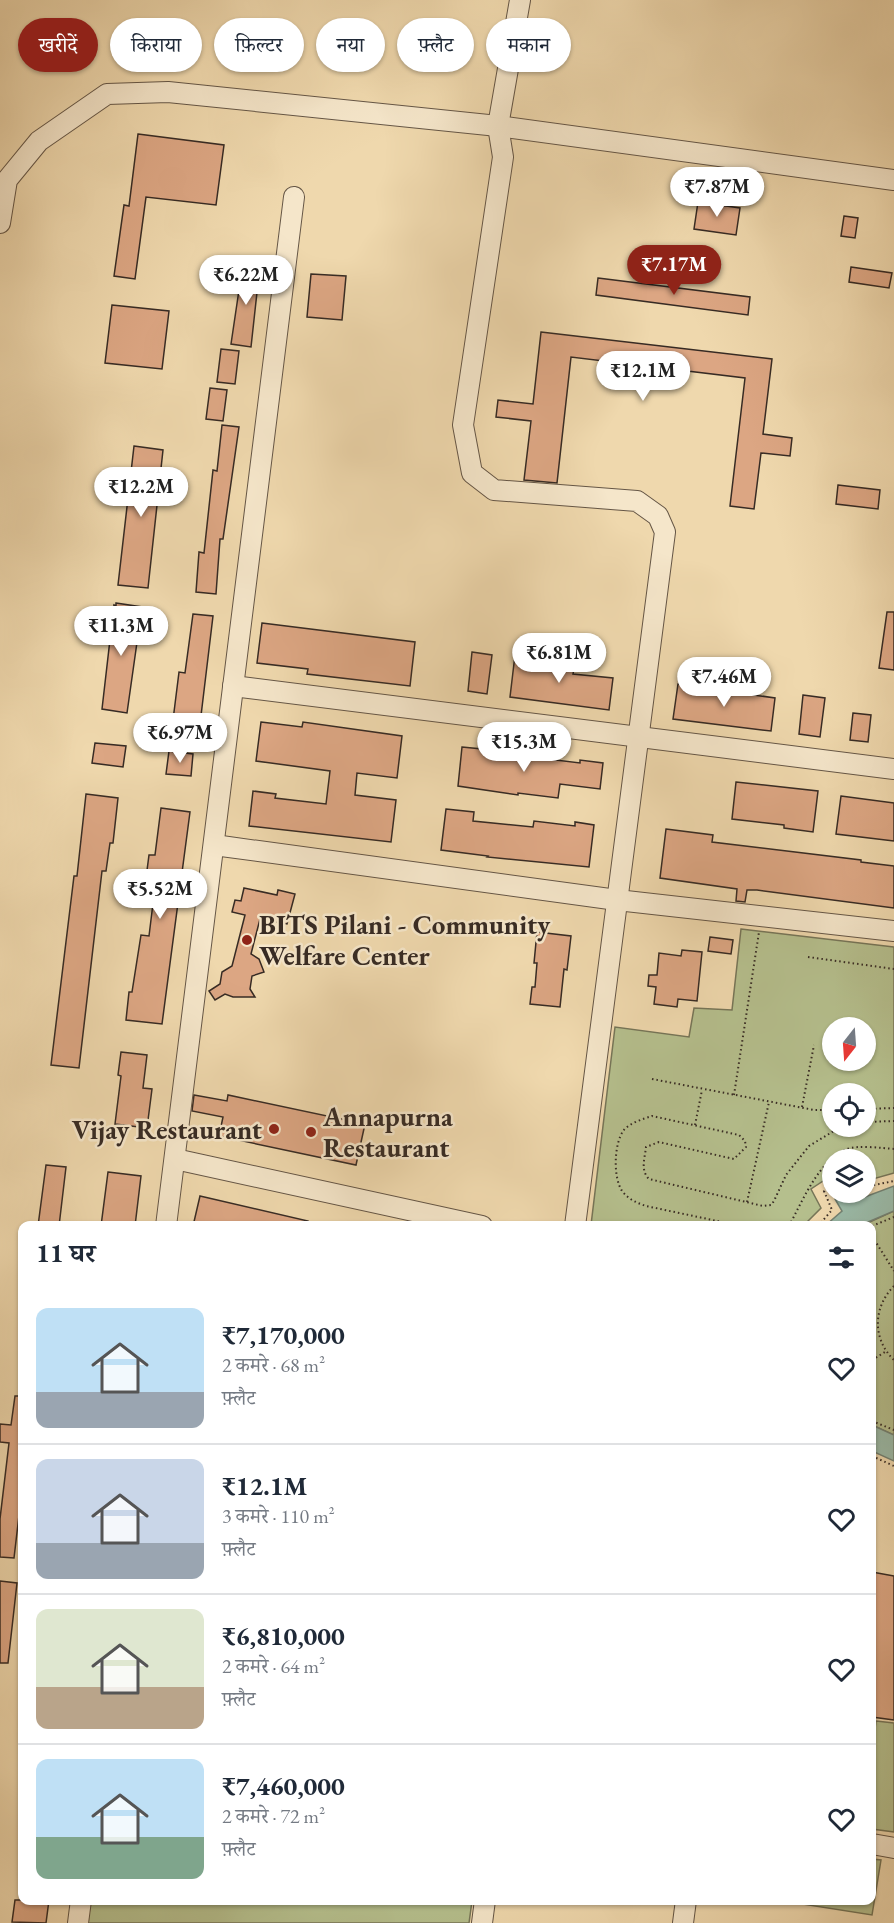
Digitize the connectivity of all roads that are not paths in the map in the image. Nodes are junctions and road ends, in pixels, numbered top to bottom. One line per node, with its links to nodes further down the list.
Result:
1 (519, 0): 2 (street)
2 (498, 126): 3 (street); 5 (street); 7 (street)
3 (894, 180)
4 (294, 197): 6 (street)
5 (0, 223)
6 (233, 686): 7 (street); 9 (street)
7 (638, 737): 8 (street); 10 (street)
8 (894, 769)
9 (214, 845): 10 (street); 12 (street)
10 (617, 900): 11 (street); 15 (street)
11 (894, 932)
12 (175, 1159): 13 (street); 14 (street)
13 (167, 1221)
14 (459, 1221)
15 (576, 1221)
16 (876, 1845): 17 (street)
17 (894, 1848)
18 (80, 1905): 21 (street)
19 (484, 1905): 22 (street)
20 (685, 1905): 23 (street)
21 (78, 1923)
22 (482, 1923)
23 (683, 1923)

